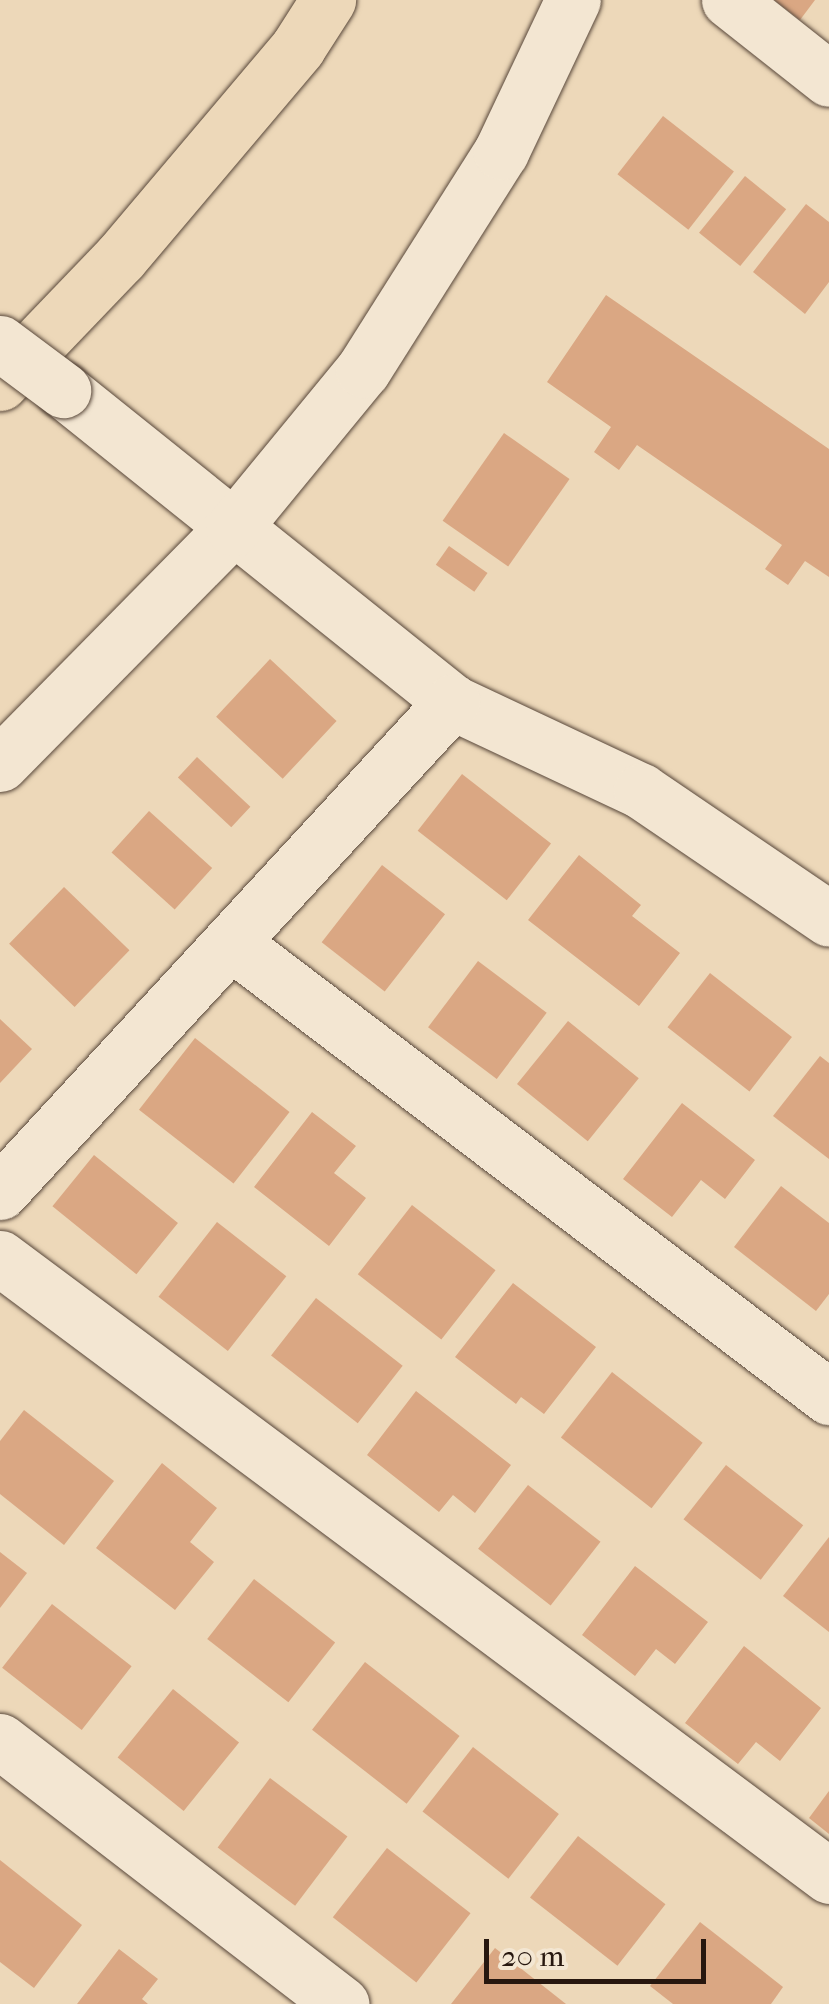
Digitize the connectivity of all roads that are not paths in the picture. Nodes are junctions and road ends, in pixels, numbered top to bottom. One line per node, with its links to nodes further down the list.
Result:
1 (328, 0): 6 (highway)
2 (573, 0): 7 (street)
3 (729, 0): 4 (street)
4 (829, 79)
5 (0, 342): 7 (street, bridge)
6 (0, 383)
7 (232, 528): 8 (street); 9 (street)
8 (452, 702): 10 (street); 11 (street)
9 (0, 764)
10 (826, 909)
11 (233, 944): 12 (street); 14 (street)
12 (0, 1192)
13 (0, 1258): 16 (street)
14 (829, 1397)
15 (0, 1742): 17 (street)
16 (829, 1876)
17 (341, 2004)

